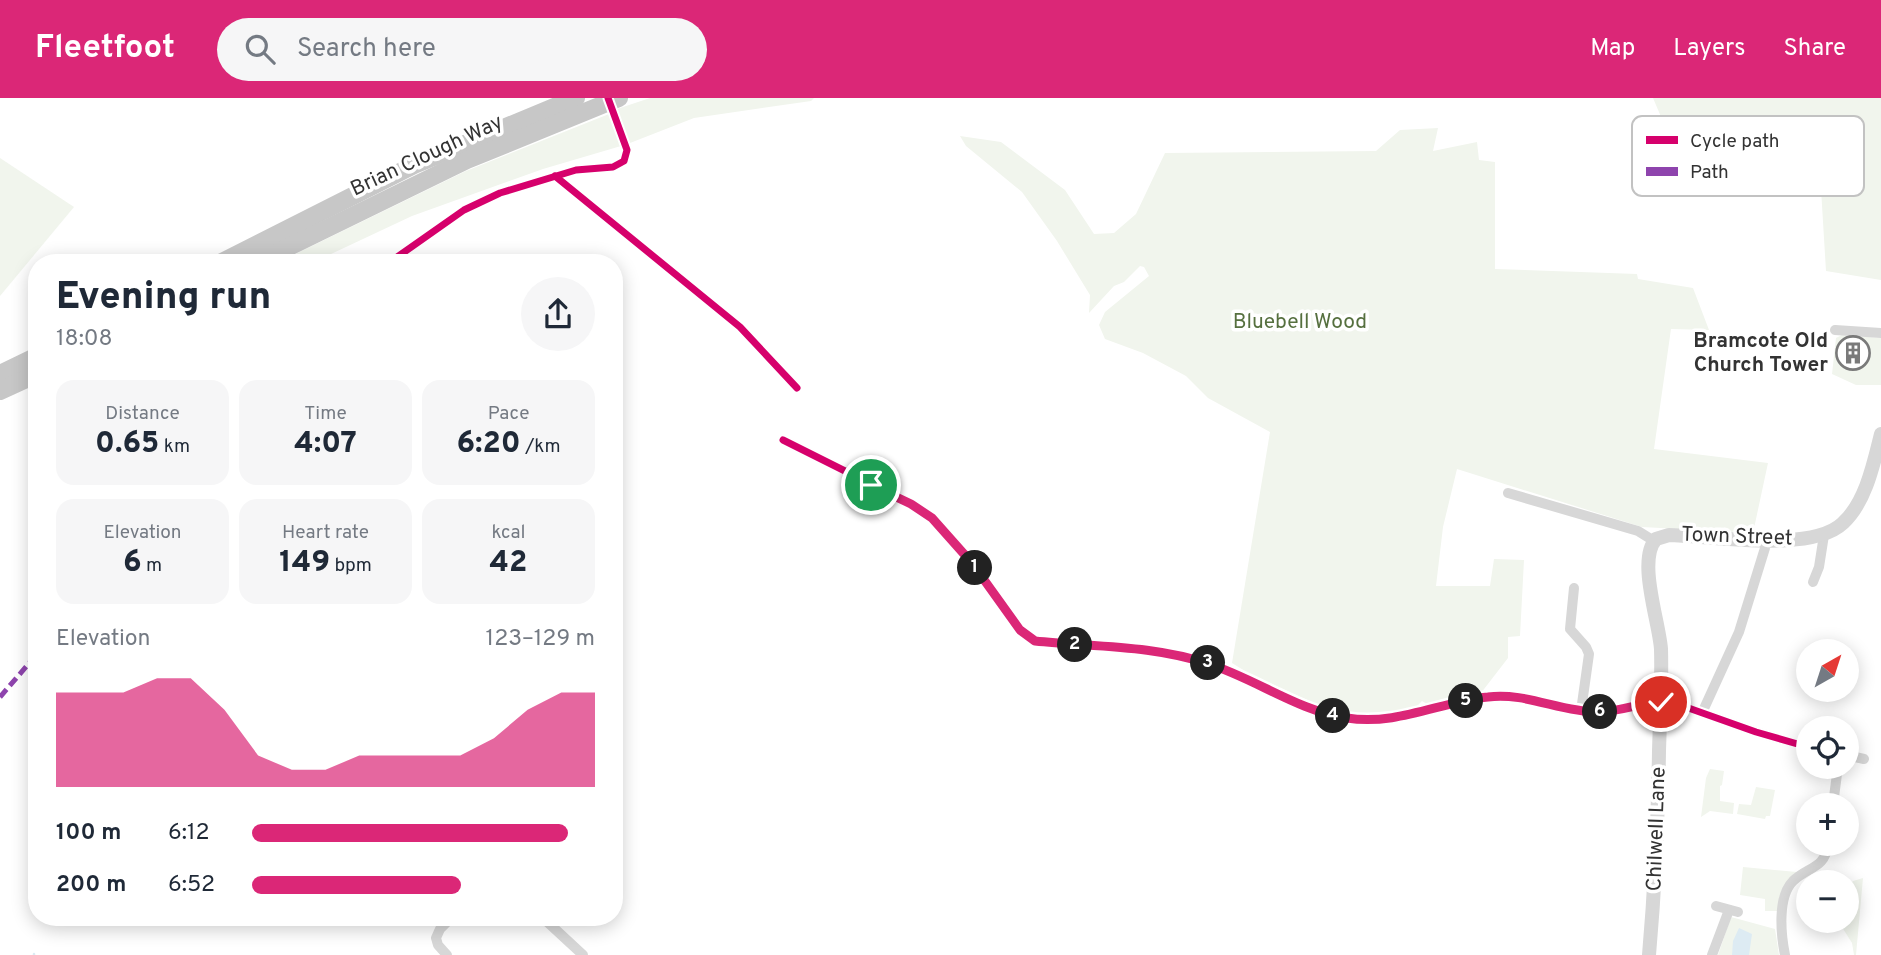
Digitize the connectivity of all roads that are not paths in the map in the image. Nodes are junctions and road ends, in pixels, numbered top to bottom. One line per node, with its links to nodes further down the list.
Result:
1 (576, 98): 3 (highway, Brian Clough Way)
2 (619, 98): 4 (highway, Brian Clough Way)
3 (238, 254)
4 (274, 254)
5 (1835, 330): 6 (street)
6 (1881, 333)
7 (28, 360): 8 (highway)
8 (0, 374)
9 (28, 378): 10 (highway)
10 (0, 391)
11 (1881, 434): 14 (street, Town Street)
12 (783, 440): 20 (street)
13 (1508, 493): 15 (street, Town Street)
14 (1824, 535): 15 (street, Town Street); 17 (street)
15 (1655, 540): 19 (street, Chilwell Lane)
16 (1765, 548): 21 (street)
17 (1813, 582)
18 (1574, 588): 20 (street)
19 (1661, 702): 20 (street); 21 (street); 31 (street, Chilwell Lane)
20 (1581, 710)
21 (1702, 713): 22 (street)
22 (1796, 743)
23 (1859, 758): 24 (street)
24 (1864, 759)
25 (1824, 856): 33 (street)
26 (1716, 906): 32 (street)
27 (443, 926): 29 (street)
28 (552, 926): 30 (street)
29 (447, 955)
30 (583, 955)
31 (1649, 955)
32 (1712, 955)
33 (1785, 955)

